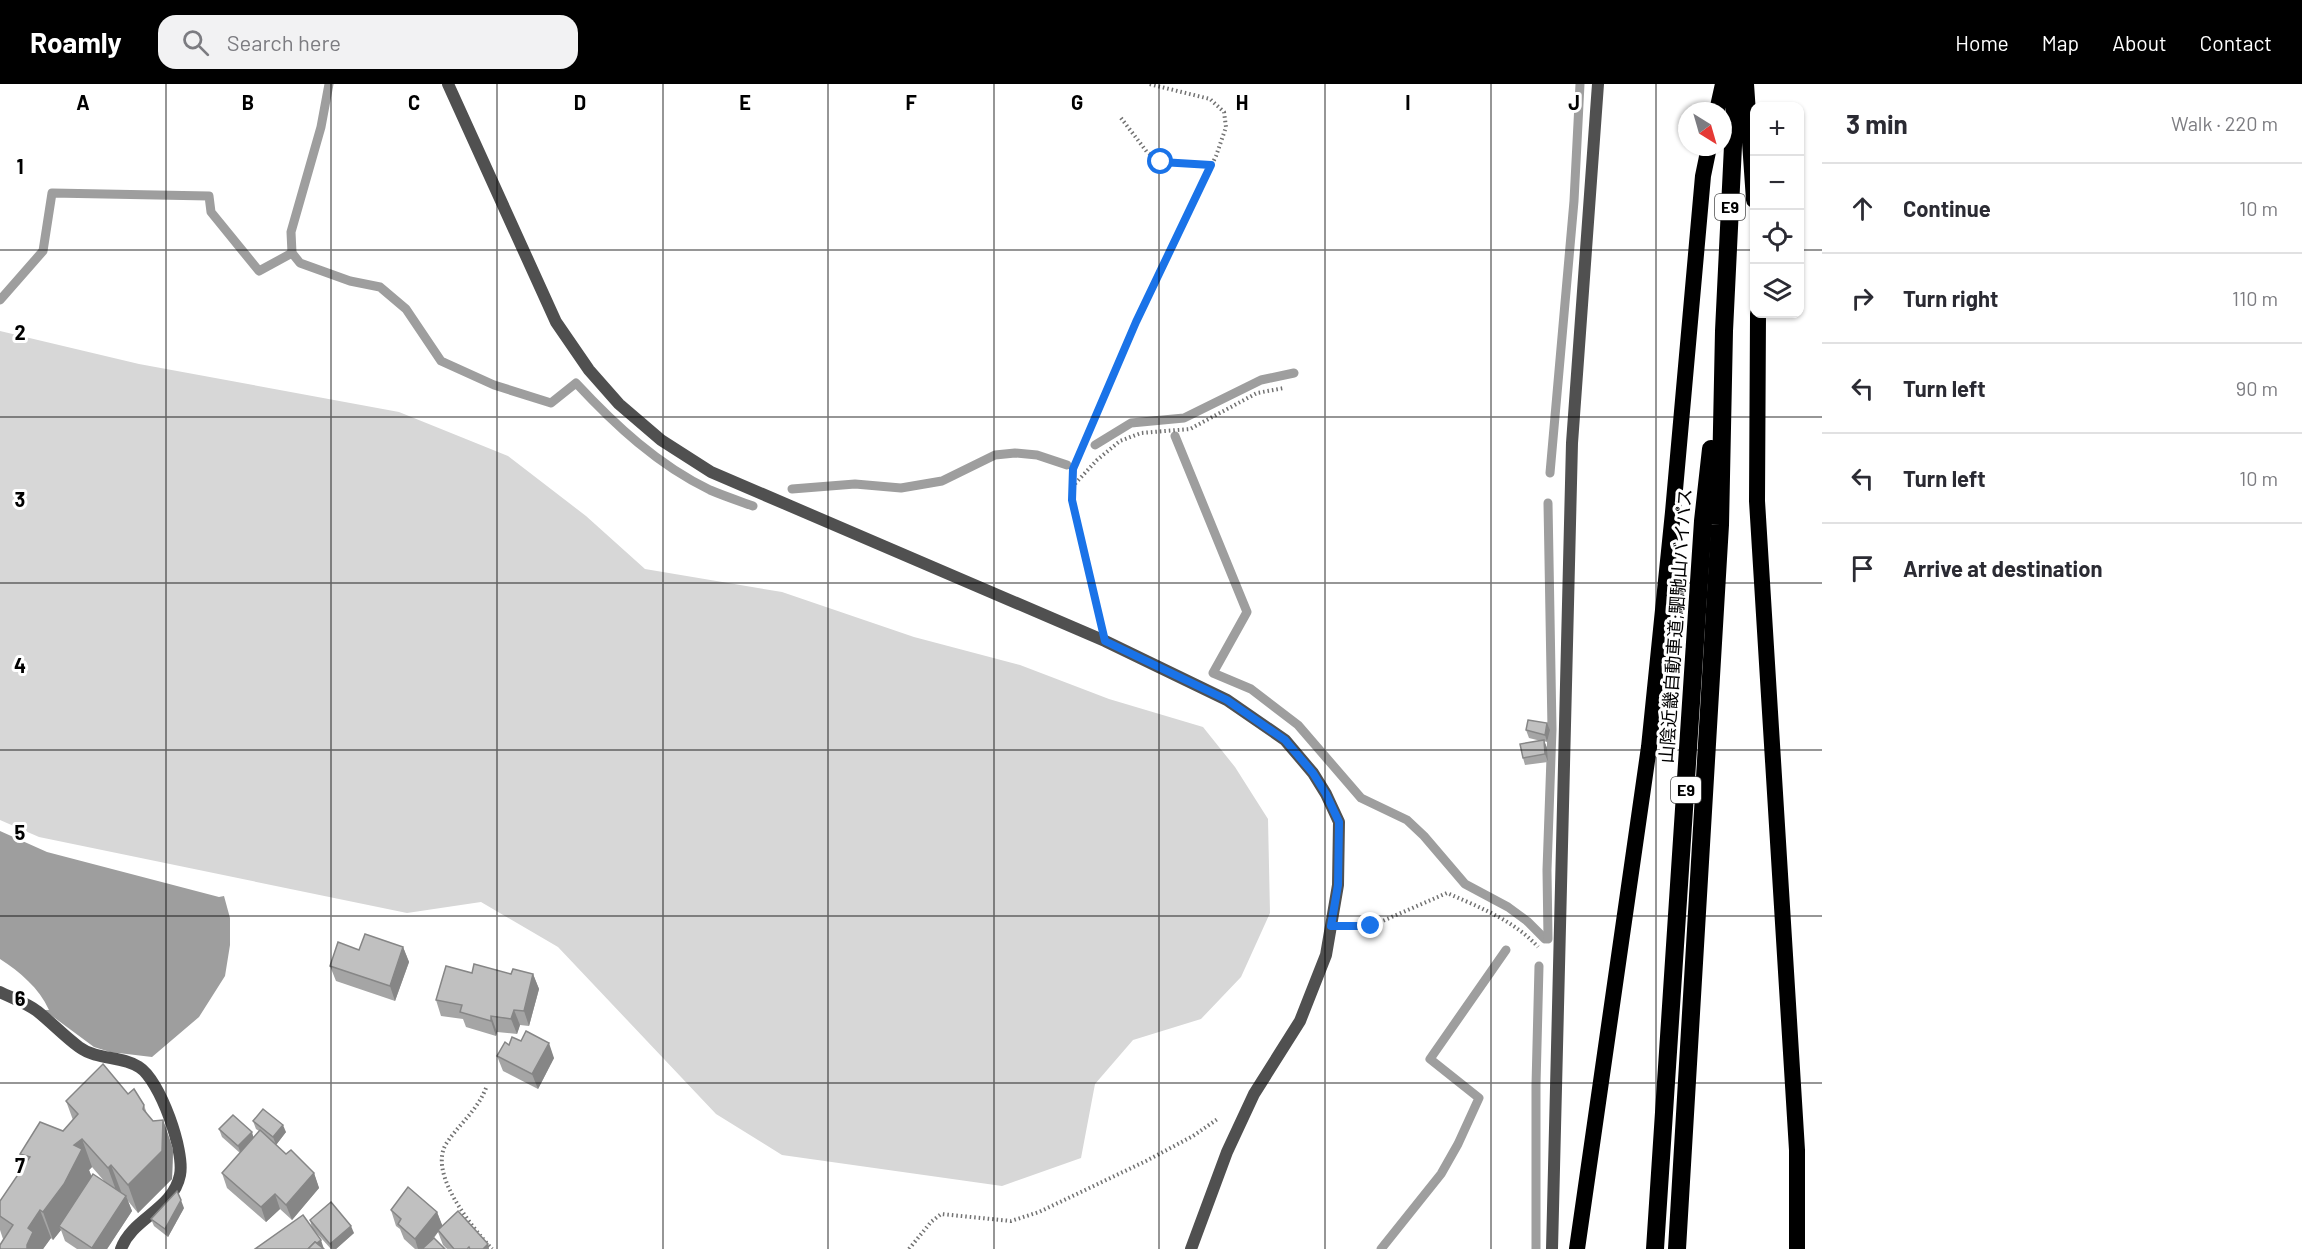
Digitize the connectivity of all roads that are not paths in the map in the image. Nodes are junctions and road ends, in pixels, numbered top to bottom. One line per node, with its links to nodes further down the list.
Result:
1 (448, 84): 13 (street)
2 (1598, 84): 14 (street)
3 (1723, 84): 6 (highway)
4 (1736, 84): 10 (highway, 山陰近畿自動車道;駟馳山バイパス / E9)
5 (1746, 84): 8 (highway)
6 (1719, 102)
7 (1707, 156): 15 (highway)
8 (1752, 156)
9 (1758, 318): 18 (highway)
10 (1724, 331): 16 (highway, 山陰近畿自動車道;駟馳山バイパス / E9); 17 (highway, 山陰近畿自動車道;駟馳山バイパス / E9)
11 (0, 992): 12 (street)
12 (121, 1249)
13 (1191, 1249)
14 (1552, 1249)
15 (1577, 1249)
16 (1654, 1249)
17 (1677, 1249)
18 (1797, 1249)

